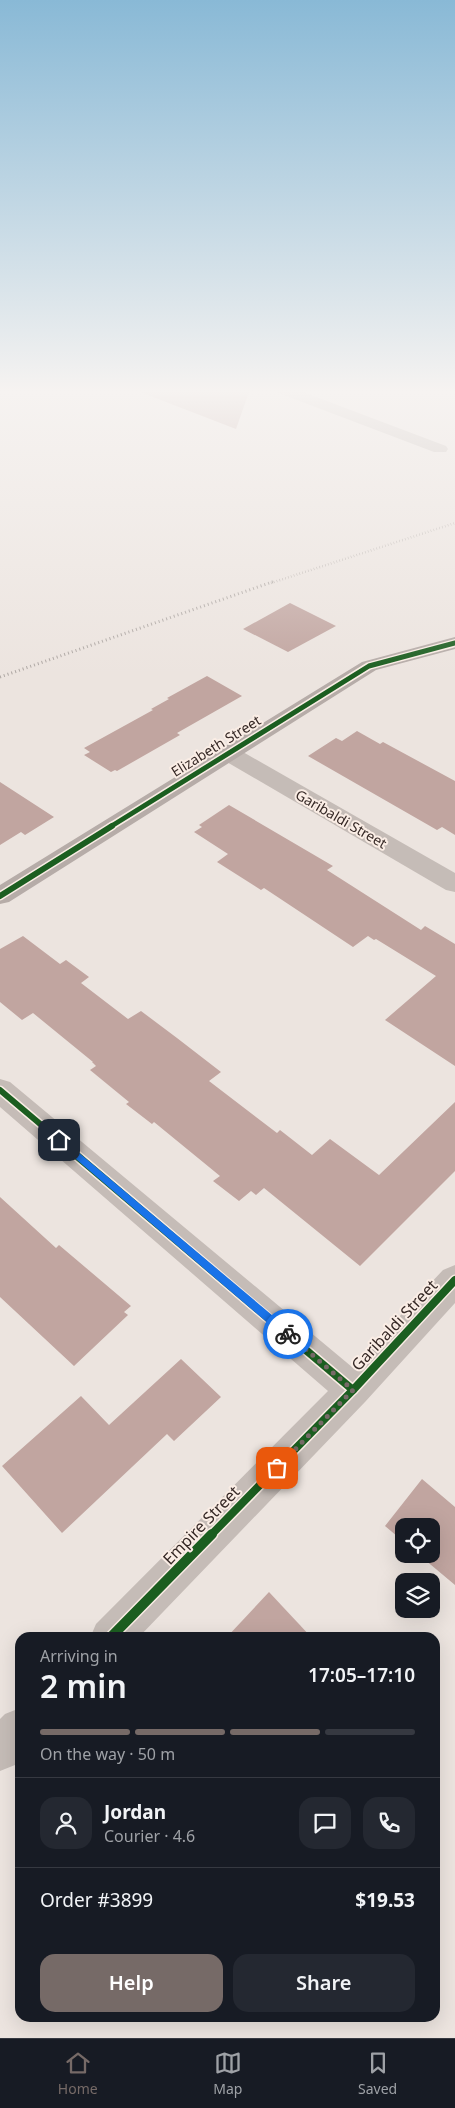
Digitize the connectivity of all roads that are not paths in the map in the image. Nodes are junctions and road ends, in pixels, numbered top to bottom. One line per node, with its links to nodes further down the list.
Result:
1 (455, 643): 2 (main road, Elizabeth Street)
2 (228, 753): 3 (street, Garibaldi Street); 4 (main road, Elizabeth Street)
3 (455, 884)
4 (0, 896)
5 (0, 1090): 7 (street)
6 (455, 1280): 7 (street, Garibaldi Street)
7 (353, 1390): 8 (street, Empire Street)
8 (116, 1632)
9 (15, 1735): 10 (street)
10 (0, 1750)

